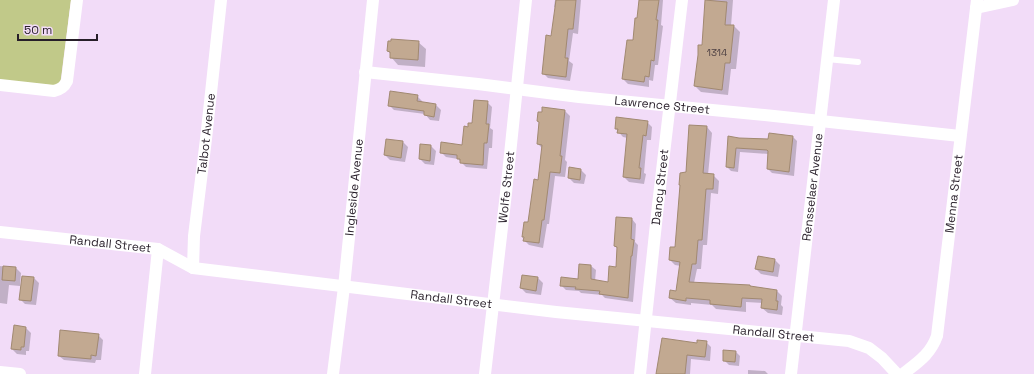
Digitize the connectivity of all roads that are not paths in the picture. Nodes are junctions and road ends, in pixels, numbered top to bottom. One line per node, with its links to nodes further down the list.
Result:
1 (77, 0): 12 (street)
2 (221, 0): 19 (street, Talbot Avenue)
3 (373, 0): 11 (street, Ingleside Avenue)
4 (526, 0): 13 (street, Wolfe Street)
5 (682, 0): 14 (street, Dancy Street)
6 (834, 0): 9 (street, Rensselaer Avenue)
7 (1012, 0): 8 (street)
8 (976, 4): 16 (street, Menna Street)
9 (828, 59): 10 (lane); 15 (street, Rensselaer Avenue)
10 (858, 62)
11 (365, 72): 13 (street, Lawrence Street); 20 (street, Ingleside Avenue)
12 (0, 86)
13 (516, 89): 14 (street, Lawrence Street); 21 (street, Wolfe Street)
14 (669, 106): 15 (street, Lawrence Street); 22 (street, Dancy Street)
15 (821, 122): 16 (street, Lawrence Street); 23 (street, Rensselaer Avenue)
16 (960, 136): 32 (street, Menna Street)
17 (0, 232): 18 (street, Randall Street)
18 (158, 249): 19 (street, Randall Street); 26 (street)
19 (192, 268): 20 (street, Randall Street)
20 (344, 287): 21 (street, Randall Street); 27 (street, Ingleside Avenue)
21 (493, 305): 22 (street, Randall Street); 28 (street, Wolfe Street)
22 (646, 321): 23 (street, Randall Street); 29 (street, Dancy Street)
23 (796, 335): 30 (street, Rensselaer Avenue); 31 (street, Randall Street)
24 (0, 372): 25 (street)
25 (20, 374)
26 (145, 374)
27 (333, 374)
28 (485, 374)
29 (640, 374)
30 (791, 374)
31 (897, 374)
32 (903, 374)

